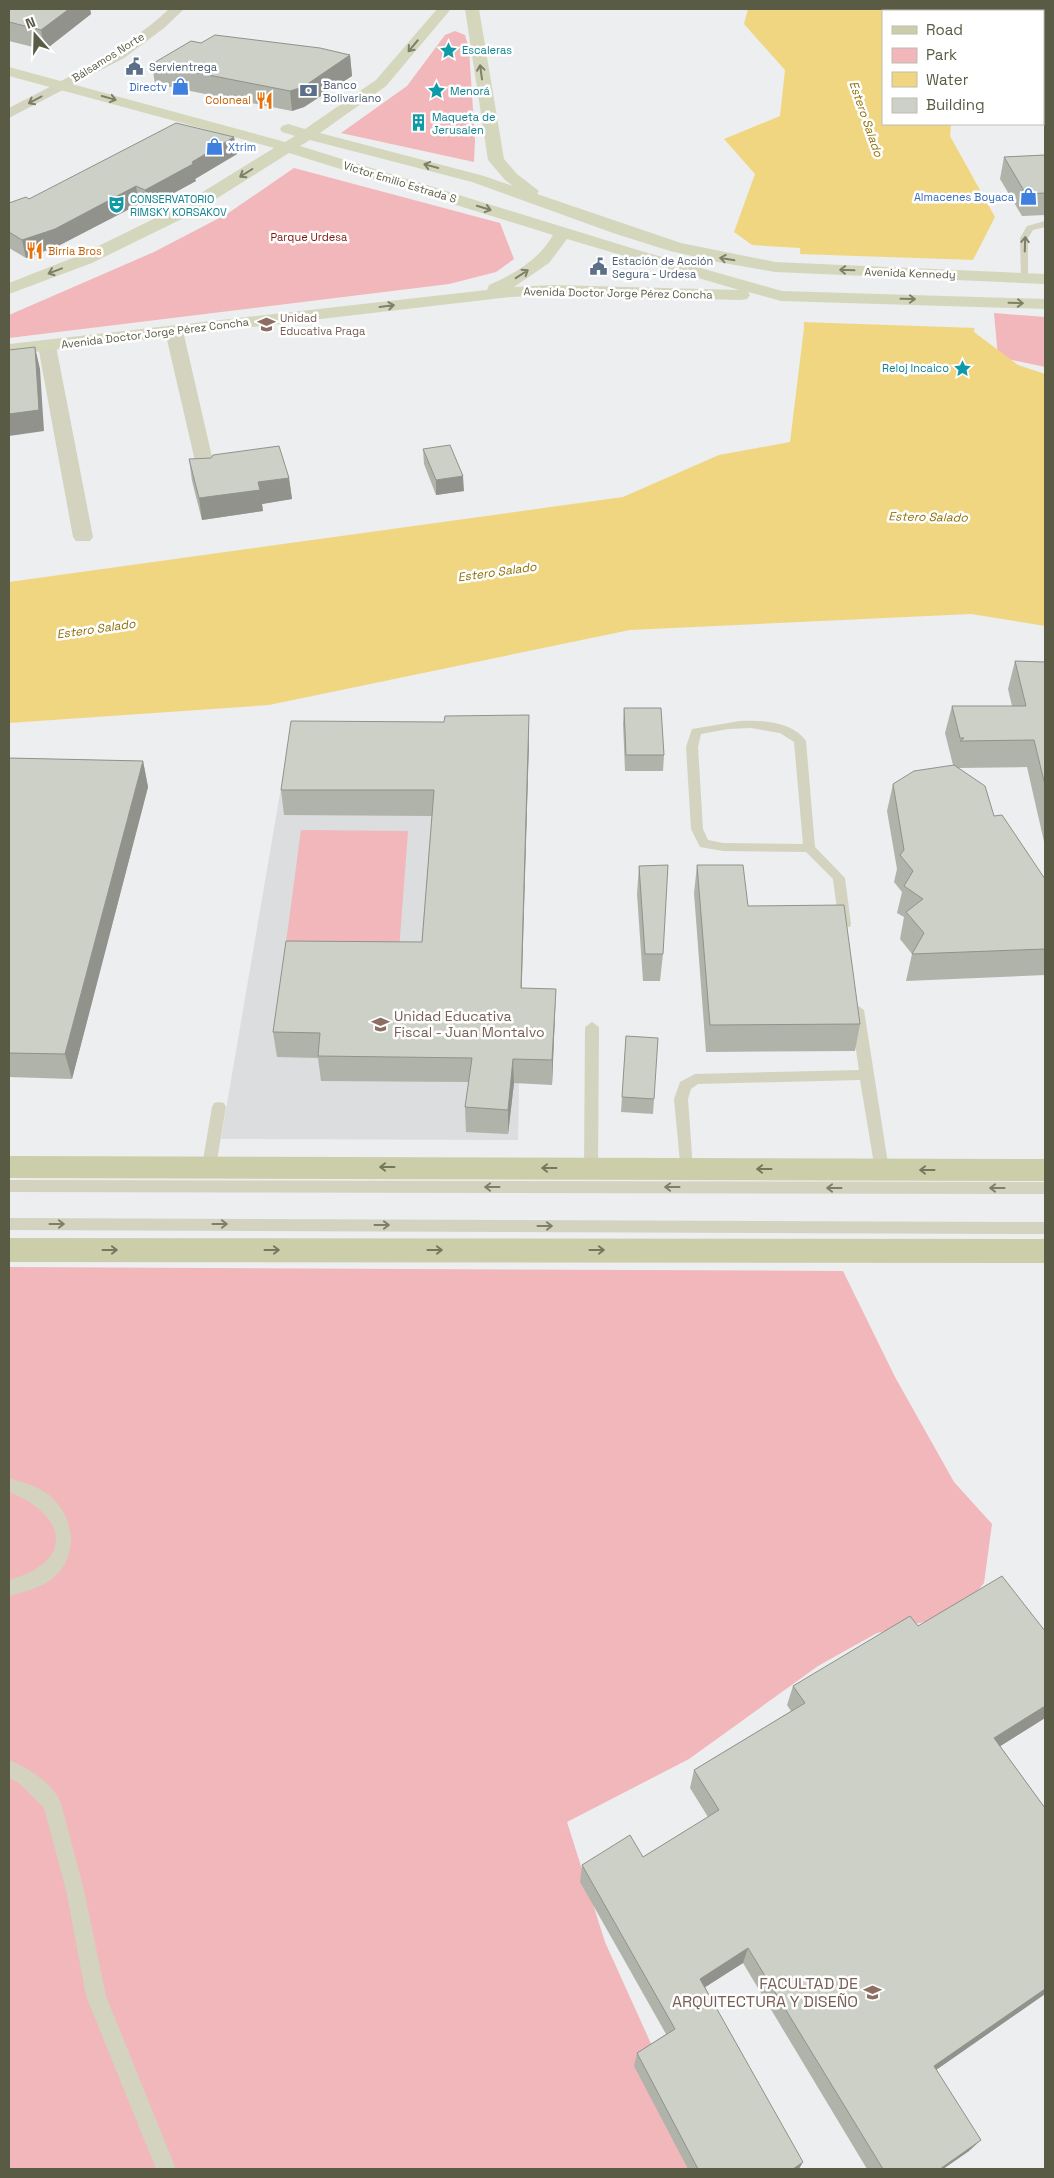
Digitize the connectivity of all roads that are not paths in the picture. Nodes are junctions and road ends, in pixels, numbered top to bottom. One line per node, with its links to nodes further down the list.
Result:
1 (177, 9): 7 (street, Bálsamos Norte)
2 (472, 9): 4 (main road)
3 (451, 18): 4 (main road); 12 (main road, one-way to 12)
4 (476, 34): 14 (main road, one-way to 4)
5 (66, 69): 7 (main road)
6 (9, 71): 9 (main road, Víctor Emilio Estrada S)
7 (85, 74): 8 (main road); 9 (street, Bálsamos Norte)
8 (104, 79)
9 (62, 85): 10 (street, Bálsamos Norte, one-way to 10); 13 (main road, Víctor Emilio Estrada S, one-way to 13)
10 (9, 114)
11 (271, 124): 12 (main road, Víctor Emilio Estrada S)
12 (308, 134): 13 (main road); 14 (main road, Víctor Emilio Estrada S, one-way to 12)
13 (287, 147): 16 (main road, Víctor Emilio Estrada S, one-way to 16); 20 (main road, one-way to 20)
14 (568, 210): 17 (main road, Víctor Emilio Estrada S, one-way to 14)
15 (1045, 224): 18 (lane, one-way to 15)
16 (560, 239): 21 (main road); 22 (main road, one-way to 16); 23 (main road, Víctor Emilio Estrada S)
17 (775, 267): 18 (main road, Avenida Kennedy, one-way to 17)
18 (1024, 278): 19 (main road, Avenida Kennedy)
19 (1045, 279)
20 (9, 289)
21 (554, 290): 22 (main road, Avenida Doctor Jorge Pérez Concha); 23 (main road, Avenida Doctor Jorge Pérez Concha)
22 (483, 295): 25 (main road, Avenida Doctor Jorge Pérez Concha, one-way to 22)
23 (785, 296): 24 (main road, Avenida Kennedy, one-way to 24)
24 (1045, 304)
25 (174, 331): 26 (main road, Avenida Doctor Jorge Pérez Concha); 28 (street)
26 (47, 346): 27 (main road, Avenida Doctor Jorge Pérez Concha); 29 (street)
27 (9, 350)
28 (207, 474)
29 (83, 537)
30 (809, 848): 30 (lane); 31 (lane)
31 (847, 937)
32 (855, 996): 34 (lane)
33 (592, 1027): 38 (lane)
34 (866, 1075): 39 (lane); 40 (lane)
35 (219, 1107): 36 (lane)
36 (209, 1166): 37 (main road); 38 (main road, one-way to 36)
37 (9, 1167)
38 (591, 1168): 39 (main road)
39 (686, 1169): 40 (main road, one-way to 39)
40 (882, 1170): 41 (main road, one-way to 40)
41 (1045, 1170)
42 (9, 1186): 43 (lane, one-way to 42)
43 (1045, 1188)
44 (9, 1224): 45 (lane, one-way to 45)
45 (1045, 1228)
46 (9, 1250): 47 (main road, one-way to 47)
47 (1045, 1251)
48 (9, 1485): 49 (lane)
49 (9, 1588)
50 (9, 1770): 51 (lane)
51 (166, 2169)

